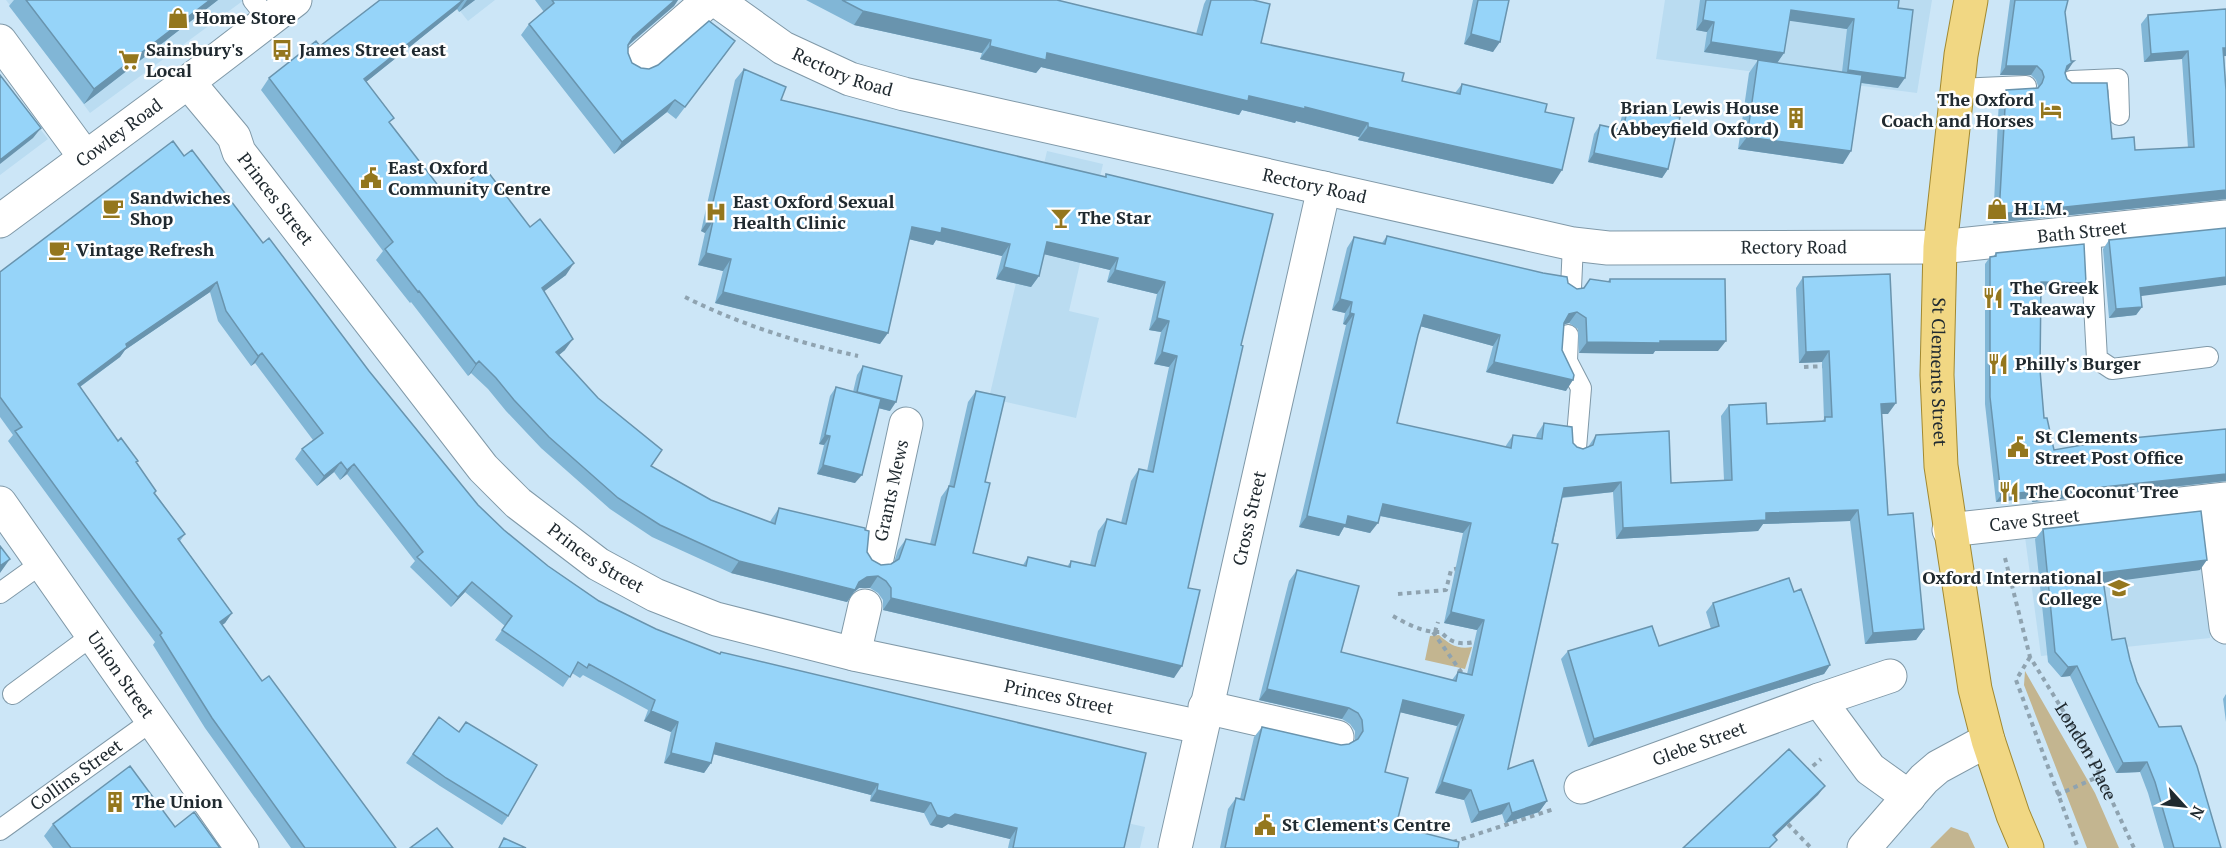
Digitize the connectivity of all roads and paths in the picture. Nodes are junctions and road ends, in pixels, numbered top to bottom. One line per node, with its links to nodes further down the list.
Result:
1 (295, 0): 5 (street, Cowley Road)
2 (709, 0): 7 (street)
3 (716, 0): 14 (street, Rectory Road)
4 (1971, 0): 11 (main road, St Clements Street)
5 (261, 10): 9 (street, Cowley Road)
6 (0, 41): 13 (street)
7 (638, 62)
8 (2071, 81): 12 (lane)
9 (188, 82): 13 (street, Cowley Road); 47 (street, Princes Street)
10 (2026, 86): 11 (lane)
11 (1958, 89): 19 (main road, St Clements Street)
12 (2119, 115)
13 (85, 157): 16 (street, Cowley Road)
14 (1324, 189): 18 (street, Rectory Road); 53 (street, Cross Street)
15 (2226, 217): 17 (street, Bath Street)
16 (0, 221)
17 (2090, 231): 19 (street, Bath Street); 24 (lane)
18 (1573, 244): 19 (street, Rectory Road); 20 (lane)
19 (1940, 247): 31 (main road, St Clements Street)
20 (1571, 288)
21 (685, 297): 23 (path)
22 (1568, 335): 28 (lane)
23 (858, 356)
24 (2208, 357)
25 (1836, 366): 26 (path)
26 (1804, 367)
27 (906, 424): 33 (street, Grants Mews)
28 (1576, 448)
29 (2218, 500): 31 (street, Cave Street); 43 (street)
30 (0, 503): 35 (street, Union Street)
31 (1949, 530): 56 (main road, St Clements Street)
32 (2004, 556): 48 (path, London Place)
33 (877, 558)
34 (1460, 558): 37 (path)
35 (42, 563): 38 (lane); 45 (street, Union Street)
36 (1469, 566): 37 (path)
37 (1457, 568): 39 (path)
38 (0, 593)
39 (1398, 594)
40 (865, 606): 47 (street)
41 (1393, 616): 44 (path)
42 (1438, 622): 44 (path)
43 (2226, 627)
44 (1434, 632): 46 (path); 50 (path)
45 (93, 635): 51 (lane); 54 (street, Union Street)
46 (1474, 642)
47 (854, 654): 53 (street, Princes Street)
48 (2030, 657): 58 (path, London Place); 60 (path)
49 (1890, 676): 52 (street, Glebe Street)
50 (1468, 677)
51 (13, 694)
52 (1819, 700): 61 (street, Glebe Street); 62 (street)
53 (1203, 717): 55 (street, Princes Street); 67 (street, Cross Street)
54 (153, 720): 64 (lane, Collins Street); 66 (street, Union Street)
55 (1337, 736)
56 (1988, 740): 62 (street); 70 (main road)
57 (1824, 756): 59 (path)
58 (2100, 776): 60 (path); 72 (path, London Place)
59 (1801, 777)
60 (2057, 795): 71 (path)
61 (1570, 797): 65 (path)
62 (1909, 797): 69 (street)
63 (1788, 824): 68 (path)
64 (0, 830)
65 (1448, 844)
66 (242, 848)
67 (1175, 848)
68 (1811, 848)
69 (1864, 848)
70 (2027, 848)
71 (2078, 848)
72 (2134, 848)

